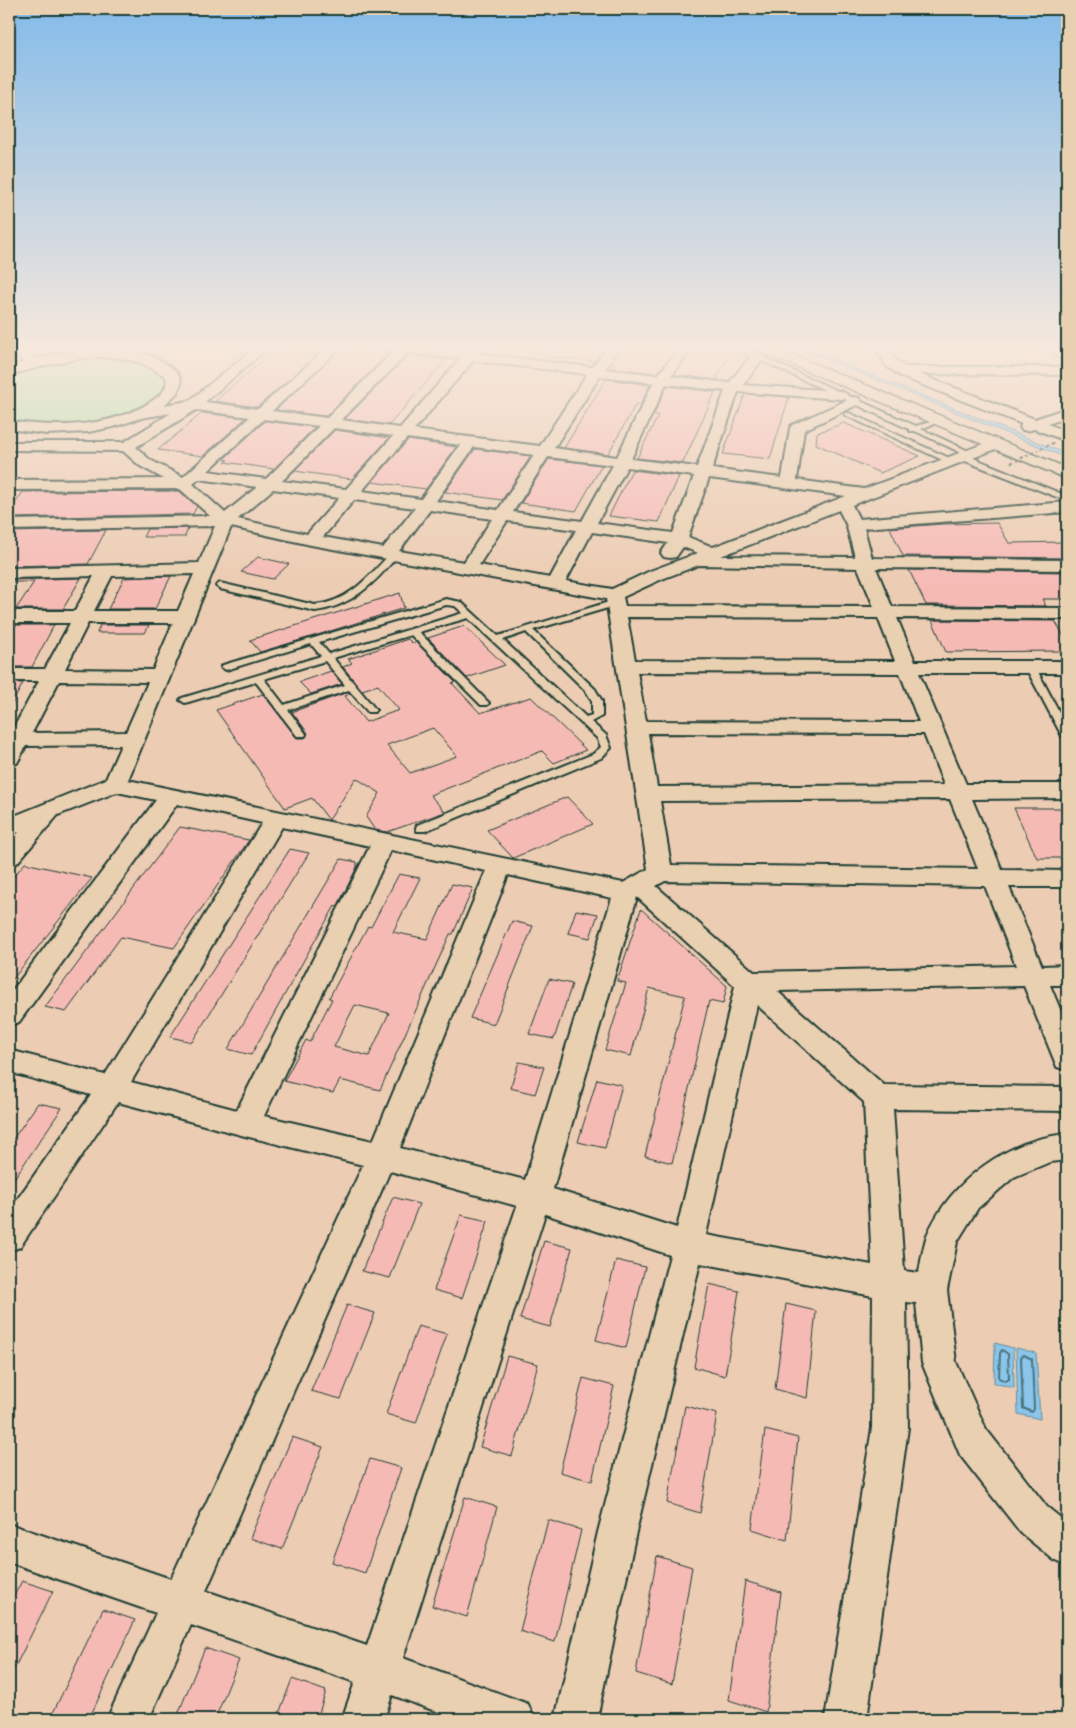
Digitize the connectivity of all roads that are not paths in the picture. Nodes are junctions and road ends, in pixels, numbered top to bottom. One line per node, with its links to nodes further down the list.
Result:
1 (13, 427): 19 (street)
2 (90, 427): 19 (street)
3 (159, 427): 27 (street)
4 (246, 427): 35 (street)
5 (325, 427): 36 (street)
6 (356, 427): 21 (street)
7 (409, 427): 21 (street)
8 (562, 427): 28 (street)
9 (639, 427): 31 (street)
10 (719, 427): 33 (street)
11 (800, 427): 37 (street)
12 (875, 427): 22 (lane)
13 (911, 427): 20 (lane)
14 (922, 427): 20 (lane)
15 (964, 427): 23 (main road)
16 (979, 427): 23 (main road)
17 (1029, 427): 23 (street)
18 (1036, 427): 24 (street)
19 (27, 429): 26 (street)
20 (916, 429): 22 (lane); 29 (lane)
21 (403, 433): 25 (street); 40 (street)
22 (896, 436): 29 (lane)
23 (1005, 437): 29 (street); 32 (main road); 34 (main road)
24 (1061, 440)
25 (470, 442): 28 (street); 43 (street)
26 (14, 446): 27 (street); 30 (street)
27 (127, 447): 35 (street)
28 (546, 452): 31 (street); 45 (street)
29 (962, 457): 39 (street); 41 (lane)
30 (9, 460)
31 (622, 462): 33 (street); 49 (street)
32 (1067, 466)
33 (702, 472): 37 (street); 50 (street)
34 (1067, 474)
35 (190, 479): 36 (street); 38 (street); 46 (street)
36 (270, 484): 40 (street); 46 (street)
37 (789, 484): 39 (street)
38 (9, 485)
39 (866, 494): 42 (street)
40 (349, 496): 43 (street); 51 (street)
41 (1067, 499)
42 (844, 503): 47 (street); 52 (street)
43 (425, 506): 45 (street); 53 (street)
44 (1067, 507): 47 (street)
45 (501, 516): 49 (street); 58 (street)
46 (225, 521): 48 (street); 51 (street); 57 (street)
47 (854, 524): 55 (street)
48 (9, 525)
49 (588, 526): 50 (street); 62 (street)
50 (679, 539): 52 (street); 61 (street)
51 (311, 540): 53 (street)
52 (714, 553): 54 (street)
53 (391, 555): 58 (street); 63 (lane)
54 (693, 560): 55 (street); 61 (street)
55 (865, 563): 56 (street); 65 (street)
56 (1067, 565)
57 (205, 568): 59 (street); 69 (street)
58 (468, 569): 62 (street)
59 (105, 572): 60 (street); 70 (street)
60 (9, 573)
61 (656, 575): 64 (street)
62 (555, 585): 64 (street)
63 (220, 586)
64 (615, 603): 65 (street); 71 (lane); 76 (street)
65 (884, 611): 66 (street); 77 (street)
66 (1067, 613)
67 (470, 614): 72 (lane); 73 (lane); 74 (lane)
68 (9, 617): 70 (street)
69 (185, 617): 70 (street); 83 (street)
70 (81, 618): 82 (street)
71 (527, 629): 73 (lane); 90 (lane)
72 (412, 631): 75 (lane); 87 (lane)
73 (498, 640): 90 (lane)
74 (313, 641): 75 (lane); 78 (lane)
75 (326, 657): 84 (lane); 85 (lane)
76 (626, 666): 77 (street); 91 (street)
77 (907, 666): 80 (street); 92 (street)
78 (226, 667)
79 (1067, 667): 80 (street)
80 (1031, 668): 94 (lane)
81 (9, 675): 82 (street)
82 (51, 676): 83 (street); 96 (street)
83 (160, 676): 95 (street)
84 (258, 678): 86 (lane); 88 (lane)
85 (351, 686): 88 (lane); 89 (lane)
86 (185, 700)
87 (484, 703)
88 (282, 709): 93 (lane)
89 (371, 710)
90 (585, 721): 106 (lane)
91 (636, 727): 92 (street); 100 (street)
92 (932, 728): 99 (street)
93 (301, 734)
94 (1067, 736)
95 (135, 738): 96 (street); 97 (street)
96 (12, 746)
97 (115, 784): 101 (street); 103 (street)
98 (1067, 791): 99 (street)
99 (958, 792): 100 (street); 110 (street)
100 (648, 794): 112 (street)
101 (170, 796): 104 (street); 116 (street)
102 (9, 807): 103 (street)
103 (53, 809): 105 (street); 108 (street)
104 (276, 818): 107 (street); 119 (street)
105 (9, 827)
106 (421, 828)
107 (384, 841): 109 (street); 122 (street)
108 (9, 857)
109 (500, 866): 112 (street); 124 (street)
110 (992, 879): 111 (street); 112 (street); 113 (street)
111 (1067, 880)
112 (642, 883): 115 (street); 125 (street)
113 (1033, 975): 114 (street); 115 (street); 117 (street)
114 (1067, 975)
115 (749, 982): 120 (street); 127 (street)
116 (9, 1014)
117 (1067, 1059)
118 (9, 1061): 119 (street)
119 (111, 1089): 122 (street); 126 (street)
120 (878, 1097): 121 (street); 128 (street)
121 (1067, 1099)
122 (245, 1124): 124 (street)
123 (1067, 1147): 129 (street)
124 (382, 1156): 125 (street); 132 (street)
125 (535, 1197): 127 (street); 133 (street)
126 (9, 1237)
127 (688, 1246): 128 (street); 137 (street)
128 (889, 1284): 129 (street); 138 (street)
129 (931, 1290): 131 (street)
130 (9, 1543): 132 (street)
131 (1067, 1548)
132 (180, 1603): 133 (street); 134 (street)
133 (379, 1670): 135 (street); 136 (street)
134 (128, 1719)
135 (363, 1719)
136 (513, 1719)
137 (576, 1719)
138 (846, 1719)

